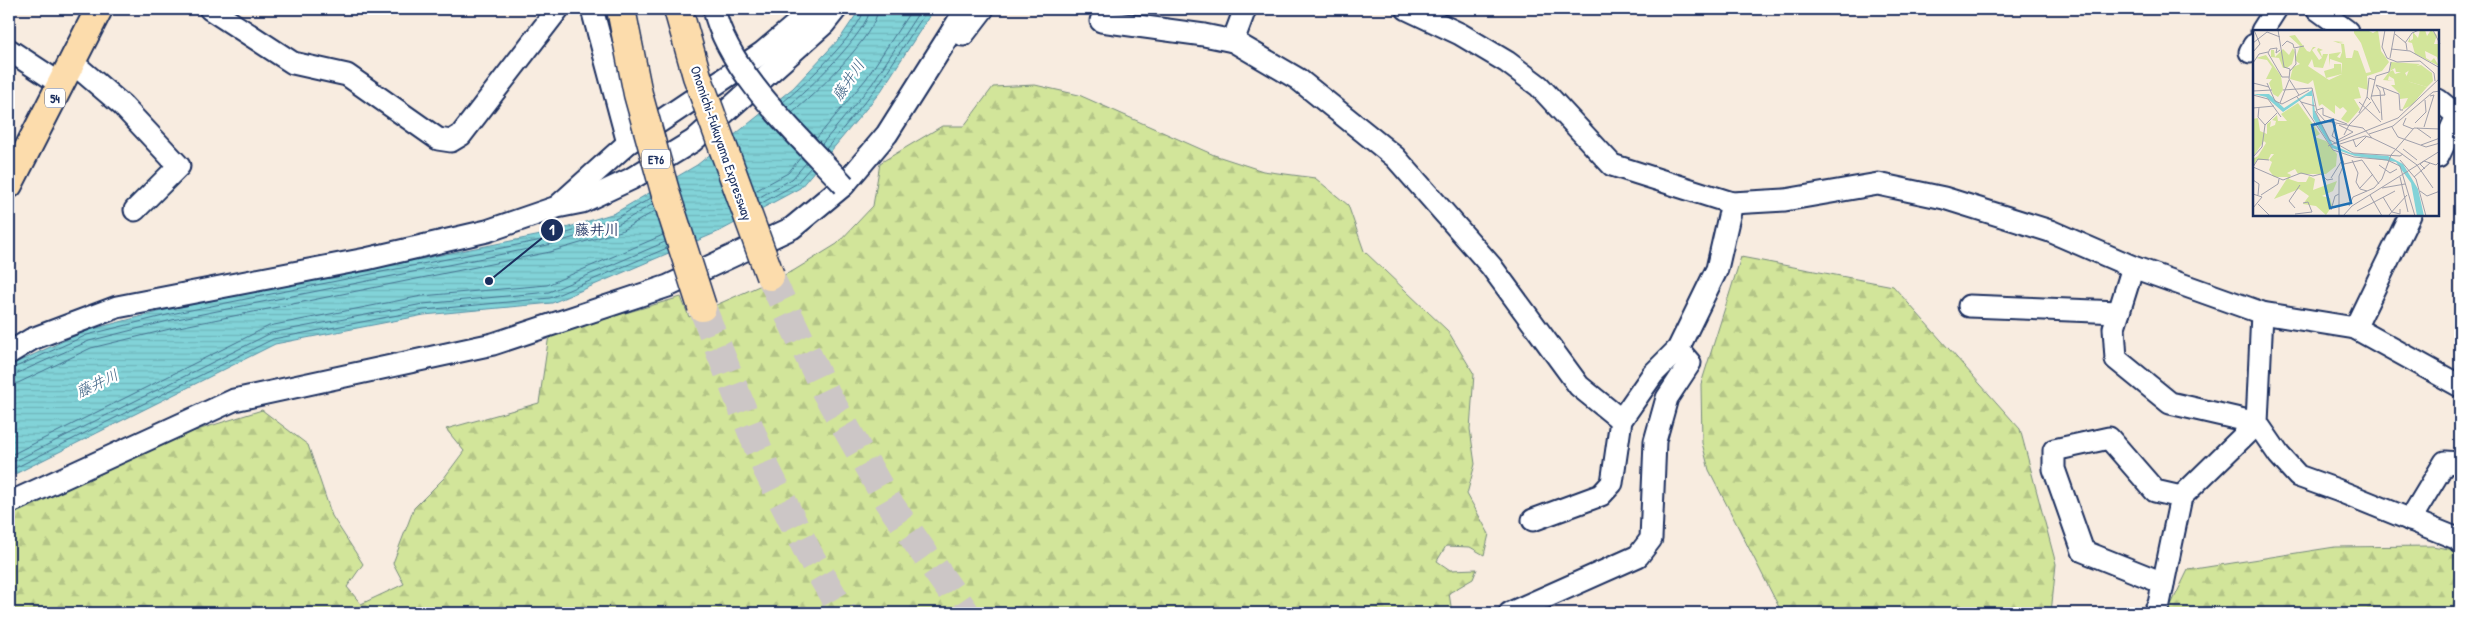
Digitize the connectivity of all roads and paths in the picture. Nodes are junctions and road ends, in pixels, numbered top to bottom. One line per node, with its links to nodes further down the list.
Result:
1 (100, 9): 22 (main road, 54)
2 (210, 9): 3 (street)
3 (558, 9)
4 (592, 9): 26 (street)
5 (621, 9): 38 (highway, E76, bridge)
6 (678, 9): 30 (highway, Onomichi-Fukuyama Expressway, bridge)
7 (687, 9): 30 (highway, bridge)
8 (714, 9): 29 (street, bridge)
9 (814, 9): 26 (street)
10 (836, 9): 32 (street)
11 (966, 9): 25 (street)
12 (983, 9): 25 (street)
13 (1245, 9): 20 (street)
14 (1408, 9): 31 (street)
15 (2276, 9): 18 (street)
16 (2317, 9): 19 (street)
17 (1102, 21): 20 (street)
18 (2263, 30)
19 (2345, 30)
20 (1233, 40): 45 (street)
21 (9, 50): 22 (street)
22 (68, 74): 28 (main road, 54); 33 (street)
23 (2439, 101): 24 (street)
24 (2459, 113): 27 (street)
25 (887, 134): 29 (street)
26 (628, 143): 32 (street)
27 (2439, 155)
28 (9, 185)
29 (844, 185): 49 (street)
30 (738, 193): 36 (highway, Onomichi-Fukuyama Expressway, bridge)
31 (1732, 203): 35 (street); 42 (street)
32 (557, 207): 43 (street)
33 (135, 210)
34 (2410, 216): 41 (street)
35 (2134, 267): 39 (street); 40 (street)
36 (770, 276)
37 (1969, 306): 39 (street)
38 (702, 307)
39 (2119, 312): 46 (street)
40 (2262, 313): 41 (street); 46 (street)
41 (2355, 328): 44 (street)
42 (1678, 349): 45 (street); 54 (street)
43 (9, 353)
44 (2460, 386)
45 (1621, 420): 50 (street)
46 (2257, 423): 48 (street); 51 (street)
47 (2460, 463): 51 (street)
48 (2181, 497): 53 (street); 53 (street)
49 (9, 503)
50 (1533, 520)
51 (2410, 520): 52 (street)
52 (2460, 542)
53 (2163, 583): 55 (street)
54 (1510, 613)
55 (2154, 613)

